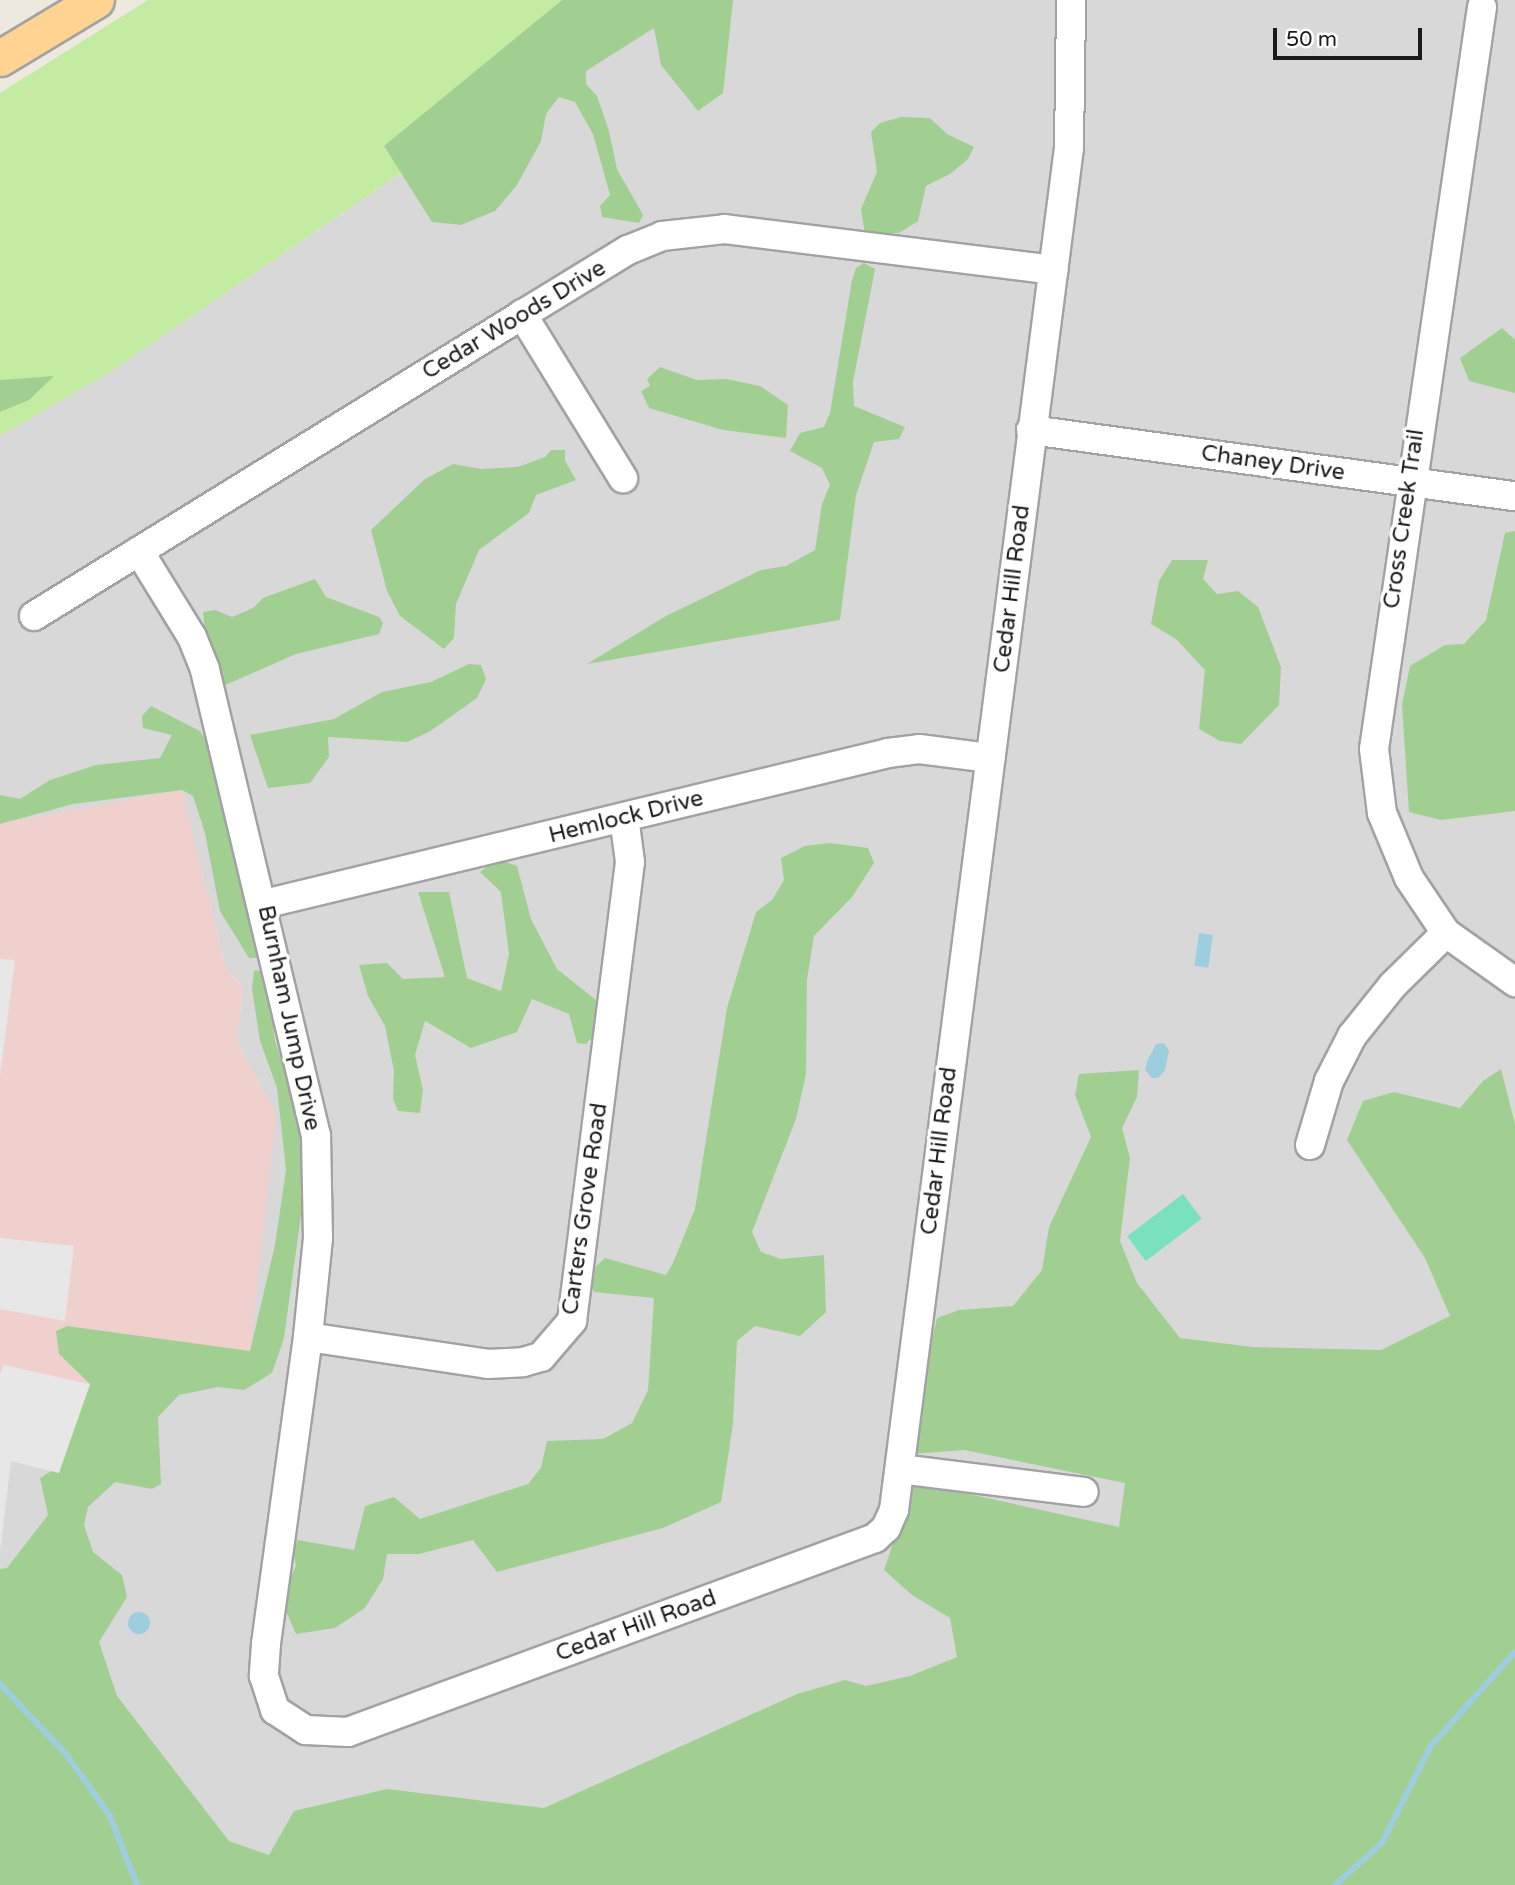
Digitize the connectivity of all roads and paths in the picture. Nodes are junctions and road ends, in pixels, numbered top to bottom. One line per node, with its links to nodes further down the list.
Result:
1 (96, 0): 4 (main road)
2 (1070, 0): 5 (street, Cedar Hill Road)
3 (1482, 7): 9 (street, Cross Creek Trail)
4 (0, 58)
5 (1053, 270): 6 (street, Cedar Woods Drive); 7 (street, Cedar Hill Road)
6 (522, 314): 8 (street); 11 (street, Cedar Woods Drive)
7 (1031, 430): 9 (street, Chaney Drive); 13 (street, Cedar Hill Road)
8 (623, 478)
9 (1409, 482): 10 (street, Chaney Drive); 16 (street, Cross Creek Trail)
10 (1515, 496)
11 (139, 551): 12 (street, Cedar Woods Drive); 15 (street, Burnham Jump Drive)
12 (34, 616)
13 (990, 758): 14 (street, Hemlock Drive); 20 (street, Cedar Hill Road)
14 (624, 817): 15 (street, Hemlock Drive); 19 (street, Carters Grove Road)
15 (264, 904): 19 (street, Burnham Jump Drive)
16 (1447, 933): 17 (street, Cross Creek Trail); 18 (street)
17 (1515, 982)
18 (1310, 1145)
19 (309, 1337): 22 (street, Burnham Jump Drive)
20 (900, 1469): 21 (street); 22 (street, Cedar Hill Road)
21 (1084, 1492)
22 (273, 1591)

